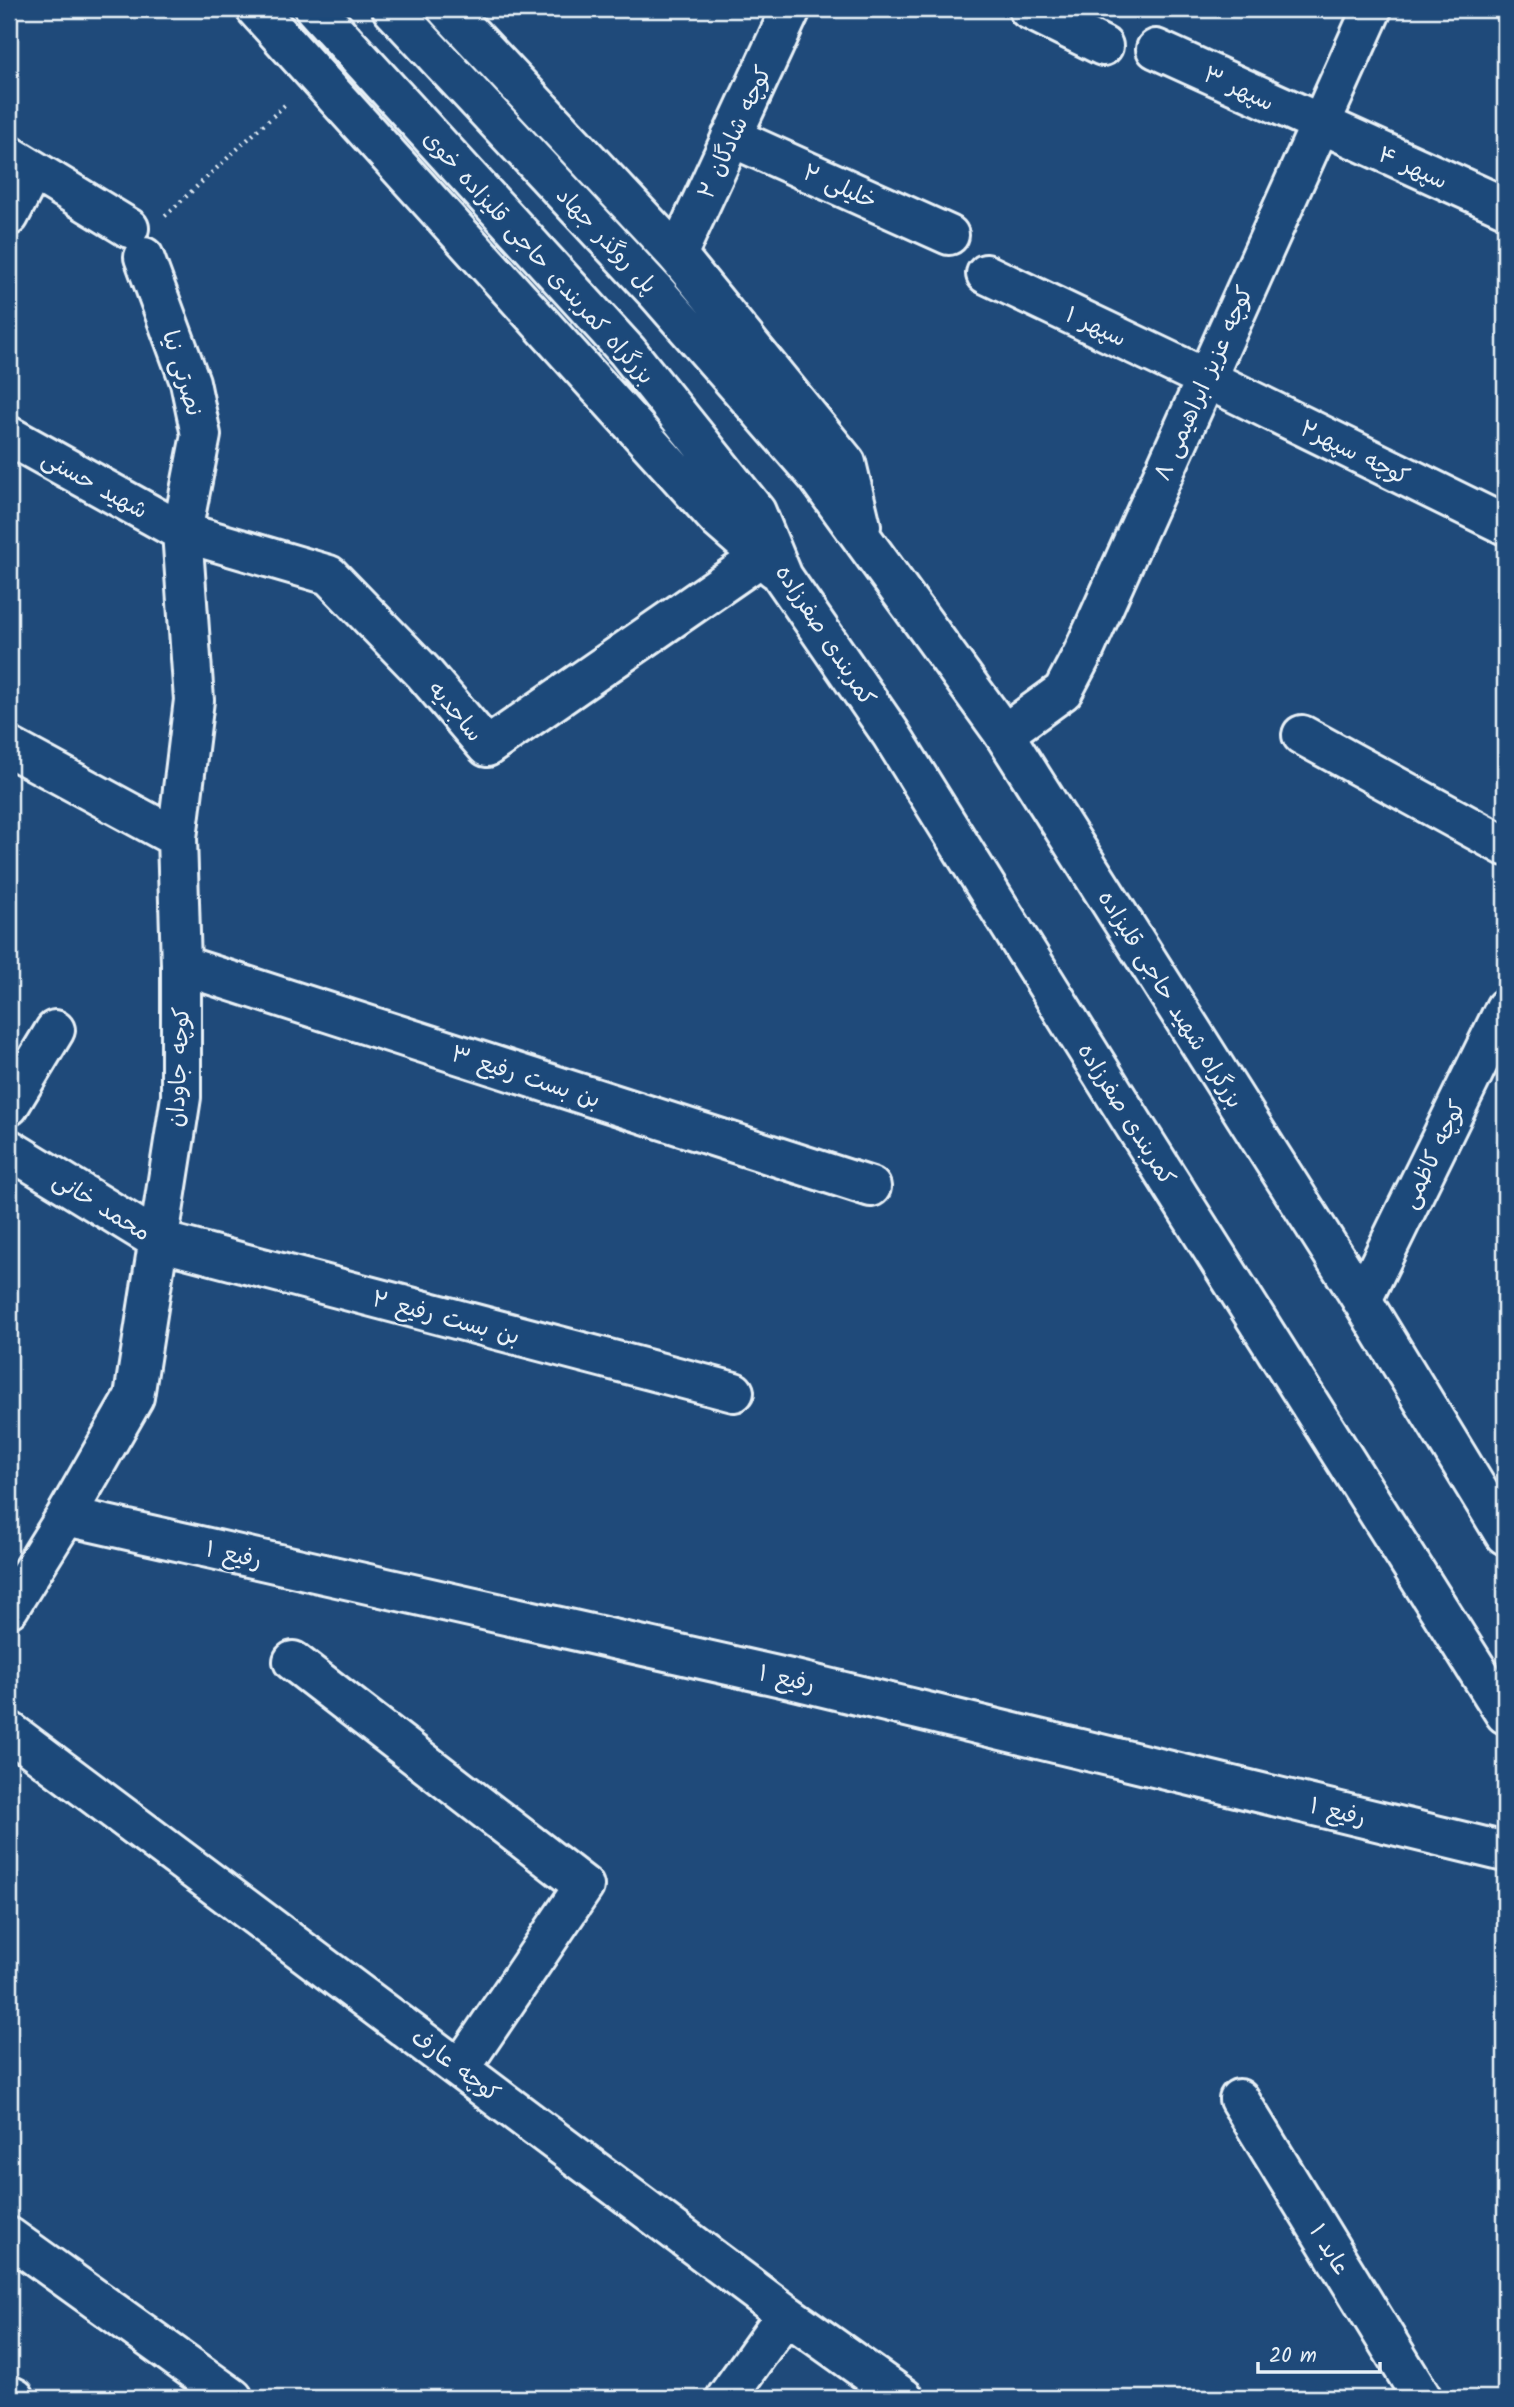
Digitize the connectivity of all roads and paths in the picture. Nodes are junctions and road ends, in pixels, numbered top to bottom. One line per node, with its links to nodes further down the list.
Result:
1 (256, 9): 10 (main road)
2 (315, 9): 23 (main road, بزرگراه کمربندی حاجی قلیزاده خوی)
3 (392, 9): 22 (main road, پل روگذر جهاد)
4 (447, 9): 18 (main road)
5 (791, 9): 12 (main road, کوچه شادگان ۲)
6 (1028, 9): 8 (main road)
7 (1372, 9): 11 (main road, ۸ کوچه عزیز ابراهیمی)
8 (1103, 46)
9 (1156, 50): 11 (main road, سپهر ۳)
10 (316, 75): 17 (path); 27 (main road)
11 (1321, 126): 14 (main road, سپهر ۴); 20 (main road, ۸ کوچه عزیز ابراهیمی)
12 (731, 136): 16 (main road, خلیلی ۲); 18 (main road, کوچه شادگان ۲)
13 (21, 163): 15 (main road); 17 (main road)
14 (1505, 207)
15 (9, 216)
16 (949, 235)
17 (143, 236): 25 (main road, نصرتی نیا)
18 (677, 255): 26 (main road)
19 (986, 274): 20 (main road, سپهر ۱)
20 (1205, 378): 24 (main road, کوچه سپهر۲); 28 (main road, ۸ کوچه عزیز ابراهیمی)
21 (9, 436): 25 (main road, شهید حسنی)
22 (817, 476): 26 (main road, بزرگراه شهید حاجی قلیزاده)
23 (756, 512): 27 (main road, کمربندی صفرزاده)
24 (1505, 525)
25 (182, 532): 27 (main road, ساجدیه); 31 (main road, کوچه جاودان)
26 (864, 542): 28 (main road, بزرگراه شهید حاجی قلیزاده)
27 (772, 567): 46 (main road, کمربندی صفرزاده)
28 (1004, 734): 40 (main road, بزرگراه شهید حاجی قلیزاده)
29 (1302, 736): 32 (main road)
30 (9, 747): 31 (main road)
31 (177, 838): 33 (main road, کوچه جاودان)
32 (1505, 846)
33 (181, 965): 38 (main road, بن بست رفیع ۳); 39 (main road, کوچه جاودان)
34 (1505, 1008): 40 (main road, کوچه کاظمی)
35 (55, 1030): 36 (main road)
36 (9, 1106)
37 (9, 1149): 39 (main road, محمد خانی)
38 (871, 1187)
39 (159, 1241): 41 (main road, بن بست رفیع ۲); 42 (main road, کوچه جاودان)
40 (1362, 1300): 43 (main road, بزرگراه شهید حاجی قلیزاده)
41 (734, 1392)
42 (66, 1516): 44 (main road, کوچه جاودان); 48 (main road, رفیع ۱)
43 (1505, 1535)
44 (9, 1608)
45 (293, 1661): 49 (main road)
46 (1505, 1714)
47 (9, 1731): 49 (main road, کوچه عارف)
48 (1505, 1852)
49 (460, 2068): 52 (main road, کوچه عارف)
50 (1239, 2099): 58 (main road, عابد ۱)
51 (9, 2237): 55 (main road)
52 (786, 2314): 56 (main road); 57 (main road, کوچه عارف)
53 (9, 2395): 54 (main road)
54 (15, 2398)
55 (233, 2398)
56 (726, 2398)
57 (904, 2398)
58 (1422, 2398)

